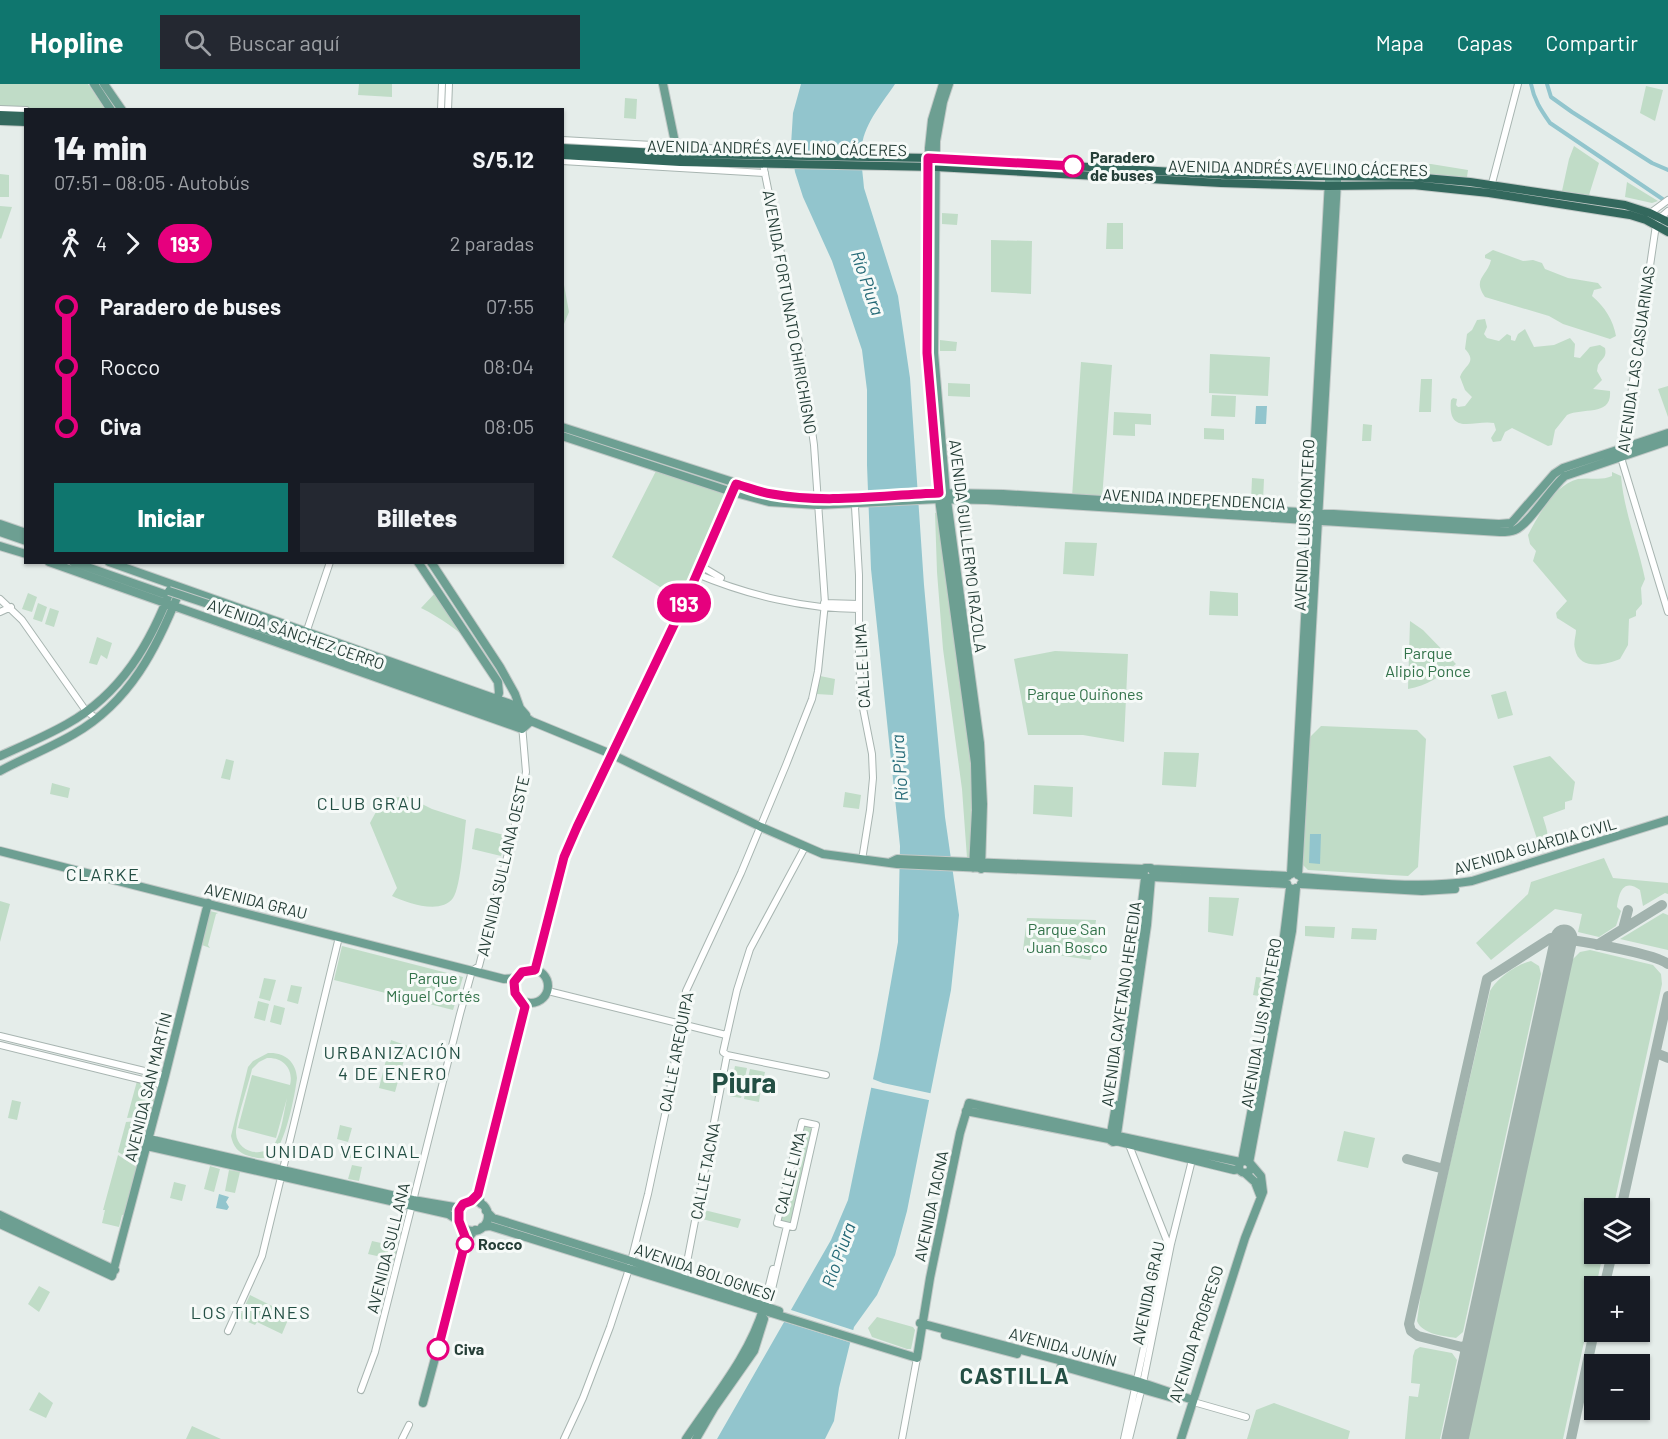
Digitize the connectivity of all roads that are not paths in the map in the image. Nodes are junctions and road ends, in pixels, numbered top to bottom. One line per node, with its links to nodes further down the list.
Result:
1 (94, 84): 9 (main road)
2 (104, 84): 10 (main road)
3 (442, 84): 11 (street)
4 (449, 84): 12 (street)
5 (663, 84): 22 (main road)
6 (943, 84): 26 (main road, AVENIDA GUILLERMO IRAZOLA)
7 (949, 84): 26 (main road, AVENIDA GUILLERMO IRAZOLA)
8 (1518, 84): 29 (street)
9 (110, 108)
10 (121, 108)
11 (441, 108)
12 (448, 108)
13 (0, 109): 14 (street)
14 (24, 110)
15 (0, 114): 16 (highway)
16 (24, 116)
17 (0, 123): 18 (highway)
18 (24, 124)
19 (564, 140): 22 (street, AVENIDA ANDRÉS AVELINO CÁCERES)
20 (564, 148): 22 (highway, AVENIDA ANDRÉS AVELINO CÁCERES)
21 (761, 151): 22 (street, AVENIDA ANDRÉS AVELINO CÁCERES)
22 (678, 154): 23 (highway, AVENIDA ANDRÉS AVELINO CÁCERES); 24 (highway, AVENIDA ANDRÉS AVELINO CÁCERES); 27 (highway, AVENIDA ANDRÉS AVELINO CÁCERES)
23 (564, 155)
24 (782, 160): 26 (highway, AVENIDA ANDRÉS AVELINO CÁCERES); 27 (highway, AVENIDA ANDRÉS AVELINO CÁCERES)
25 (564, 161): 27 (street, AVENIDA ANDRÉS AVELINO CÁCERES)
26 (932, 163): 28 (highway, AVENIDA ANDRÉS AVELINO CÁCERES); 40 (main road, AVENIDA GUILLERMO IRAZOLA)
27 (764, 168): 41 (street, AVENIDA FORTUNATO CHIRICHIGNO)
28 (1333, 181): 29 (highway, AVENIDA ANDRÉS AVELINO CÁCERES); 43 (main road, AVENIDA LUIS MONTERO)
29 (1490, 189): 31 (highway, AVENIDA ANDRÉS AVELINO CÁCERES)
30 (1668, 200): 31 (street)
31 (1648, 216): 32 (highway, AVENIDA ANDRÉS AVELINO CÁCERES)
32 (1663, 219): 33 (highway, AVENIDA ANDRÉS AVELINO CÁCERES); 38 (street, AVENIDA LAS CASUARINAS)
33 (1668, 232)
34 (564, 428): 39 (main road)
35 (1668, 433): 38 (main road, AVENIDA INDEPENDENCIA)
36 (564, 437): 39 (main road)
37 (1668, 441): 38 (main road, AVENIDA INDEPENDENCIA)
38 (1622, 452): 43 (main road, AVENIDA INDEPENDENCIA); 67 (street, AVENIDA LAS CASUARINAS)
39 (734, 488): 41 (main road, AVENIDA INDEPENDENCIA); 57 (main road)
40 (943, 496): 42 (main road, AVENIDA INDEPENDENCIA); 43 (main road, AVENIDA INDEPENDENCIA); 84 (main road, AVENIDA GUILLERMO IRAZOLA)
41 (818, 501): 42 (main road, AVENIDA INDEPENDENCIA); 62 (street, AVENIDA FORTUNATO CHIRICHIGNO)
42 (859, 502): 65 (street, CALLE LIMA)
43 (1315, 516): 86 (main road, AVENIDA LUIS MONTERO)
44 (0, 524): 47 (main road)
45 (0, 532): 47 (main road)
46 (0, 537): 47 (main road)
47 (24, 540)
48 (0, 546): 49 (main road)
49 (24, 553)
50 (56, 564): 60 (main road, AVENIDA SÁNCHEZ CERRO)
51 (79, 564): 60 (main road, AVENIDA SÁNCHEZ CERRO)
52 (93, 564): 60 (main road, AVENIDA SÁNCHEZ CERRO)
53 (113, 564): 60 (main road, AVENIDA SÁNCHEZ CERRO)
54 (329, 564): 68 (street)
55 (419, 564): 69 (main road)
56 (432, 564): 71 (main road)
57 (701, 566): 58 (main road); 62 (street)
58 (697, 574): 62 (street); 74 (main road)
59 (181, 588): 60 (main road, AVENIDA SÁNCHEZ CERRO); 60 (main road); 68 (main road, AVENIDA SÁNCHEZ CERRO)
60 (170, 596): 64 (main road, AVENIDA SÁNCHEZ CERRO); 70 (main road); 71 (main road, AVENIDA SÁNCHEZ CERRO); 72 (main road)
61 (0, 598): 63 (street)
62 (825, 605): 65 (street); 79 (street, CALLE AREQUIPA)
63 (11, 607): 66 (street); 70 (street)
64 (207, 607): 68 (main road, AVENIDA SÁNCHEZ CERRO); 69 (main road, AVENIDA SÁNCHEZ CERRO)
65 (859, 607): 83 (street, CALLE LIMA)
66 (0, 612)
67 (1668, 612)
68 (305, 635): 69 (main road, AVENIDA SÁNCHEZ CERRO)
69 (495, 705): 71 (main road, AVENIDA SÁNCHEZ CERRO); 71 (main road, AVENIDA SÁNCHEZ CERRO)
70 (87, 711): 72 (street); 75 (main road)
71 (521, 717): 73 (main road, AVENIDA SÁNCHEZ CERRO); 73 (main road, AVENIDA SÁNCHEZ CERRO); 90 (street, AVENIDA SULLANA OESTE)
72 (96, 718): 76 (main road)
73 (531, 721): 74 (main road, AVENIDA SÁNCHEZ CERRO)
74 (611, 754): 79 (main road, AVENIDA SÁNCHEZ CERRO); 89 (main road)
75 (0, 756)
76 (0, 771)
77 (1668, 820): 80 (main road, AVENIDA GUARDIA CIVIL)
78 (1668, 825): 80 (main road, AVENIDA GUARDIA CIVIL)
79 (761, 827): 81 (main road, AVENIDA SÁNCHEZ CERRO); 94 (street, CALLE AREQUIPA)
80 (1626, 836): 86 (main road, AVENIDA GUARDIA CIVIL)
81 (806, 847): 83 (main road, AVENIDA SÁNCHEZ CERRO); 95 (street, CALLE TACNA)
82 (0, 851): 87 (main road, AVENIDA GRAU)
83 (861, 860): 84 (main road, AVENIDA SÁNCHEZ CERRO)
84 (973, 865): 85 (main road, AVENIDA GUARDIA CIVIL)
85 (1148, 874): 86 (main road, AVENIDA GUARDIA CIVIL); 102 (main road, AVENIDA CAYETANO HEREDIA)
86 (1294, 881): 106 (main road, AVENIDA LUIS MONTERO)
87 (208, 903): 88 (main road, AVENIDA GRAU); 100 (main road, AVENIDA SAN MARTÍN)
88 (339, 937): 90 (main road, AVENIDA GRAU); 107 (street)
89 (535, 970): 91 (main road); 92 (main road)
90 (472, 971): 91 (main road, AVENIDA GRAU); 110 (street, AVENIDA SULLANA)
91 (515, 982): 93 (main road)
92 (548, 991): 93 (main road); 94 (street)
93 (526, 1004): 108 (main road)
94 (680, 1023): 95 (street); 119 (street, CALLE AREQUIPA)
95 (726, 1035): 98 (street, CALLE TACNA)
96 (0, 1036): 100 (street)
97 (0, 1046): 101 (street)
98 (725, 1054): 99 (street); 121 (street, CALLE TACNA)
99 (826, 1075)
100 (165, 1076): 101 (main road, AVENIDA SAN MARTÍN)
101 (163, 1085): 103 (main road, AVENIDA SAN MARTÍN)
102 (1114, 1136): 104 (main road); 105 (main road); 123 (main road, AVENIDA TACNA)
103 (148, 1142): 107 (main road); 120 (main road, AVENIDA SAN MARTÍN)
104 (1129, 1145): 105 (main road); 126 (street, AVENIDA GRAU)
105 (1193, 1156): 106 (main road); 126 (street, AVENIDA GRAU)
106 (1244, 1165): 128 (main road, AVENIDA PROGRESO)
107 (282, 1172): 110 (main road); 124 (street)
108 (478, 1194): 109 (main road); 112 (main road)
109 (471, 1201): 111 (main road); 112 (main road)
110 (413, 1203): 111 (main road); 114 (main road); 127 (street, AVENIDA SULLANA)
111 (460, 1208): 114 (main road)
112 (484, 1208): 117 (main road); 119 (main road, AVENIDA BOLOGNESI)
113 (0, 1215): 120 (main road)
114 (460, 1223): 117 (main road); 118 (main road)
115 (0, 1224): 120 (main road)
116 (785, 1225): 116 (street, CALLE LIMA); 122 (street)
117 (478, 1229): 118 (main road); 119 (main road, AVENIDA BOLOGNESI)
118 (466, 1239): 129 (main road)
119 (630, 1265): 121 (main road, AVENIDA BOLOGNESI); 133 (street, CALLE AREQUIPA)
120 (114, 1273)
121 (683, 1282): 122 (main road, AVENIDA BOLOGNESI)
122 (765, 1308): 125 (main road, AVENIDA BOLOGNESI); 134 (main road); 135 (main road)
123 (921, 1324): 125 (main road, AVENIDA TACNA); 126 (main road, AVENIDA JUNÍN)
124 (228, 1331)
125 (916, 1358): 136 (street, AVENIDA TACNA)
126 (1140, 1385): 128 (main road, AVENIDA JUNÍN); 137 (street, AVENIDA GRAU); 138 (street, AVENIDA GRAU)
127 (361, 1390)
128 (1192, 1401): 130 (street, AVENIDA JUNÍN); 139 (main road, AVENIDA PROGRESO); 140 (main road, AVENIDA PROGRESO)
129 (423, 1403)
130 (1246, 1417)
131 (408, 1425): 132 (street)
132 (402, 1439)
133 (564, 1439)
134 (686, 1439)
135 (696, 1439)
136 (902, 1439)
137 (1124, 1439)
138 (1129, 1439)
139 (1177, 1439)
140 (1181, 1439)

